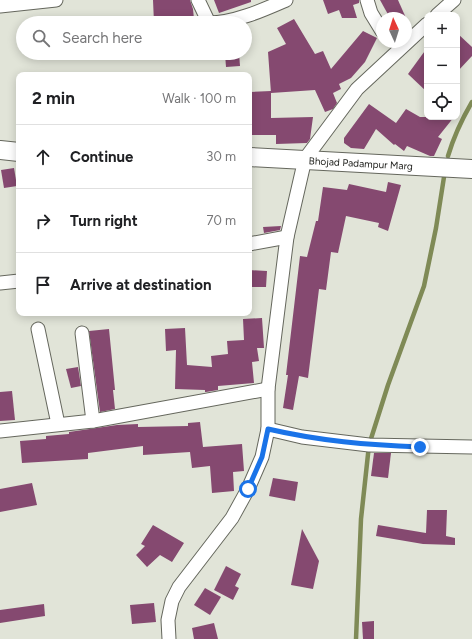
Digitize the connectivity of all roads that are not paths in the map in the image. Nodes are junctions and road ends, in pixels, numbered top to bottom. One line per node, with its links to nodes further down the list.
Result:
1 (56, 0): 6 (street)
2 (198, 0): 8 (street)
3 (286, 0): 9 (street)
4 (367, 0): 10 (street)
5 (454, 0): 7 (street)
6 (0, 6)
7 (440, 12)
8 (206, 16)
9 (243, 16)
10 (376, 21)
11 (424, 26): 12 (street)
12 (412, 34)
13 (393, 48): 17 (street)
14 (0, 150): 15 (street)
15 (16, 152)
16 (252, 157): 17 (street, Bhojad Padampur Marg)
17 (305, 159): 18 (street, Bhojad Padampur Marg); 19 (street)
18 (472, 169)
19 (287, 237): 20 (street); 25 (street)
20 (252, 243)
21 (16, 281): 22 (street)
22 (0, 283)
23 (38, 328): 27 (street)
24 (82, 333): 26 (street)
25 (268, 389): 26 (street); 28 (street)
26 (93, 421): 27 (street)
27 (58, 424): 29 (street)
28 (268, 429): 30 (street); 31 (street)
29 (0, 431)
30 (472, 447)
31 (169, 639)

